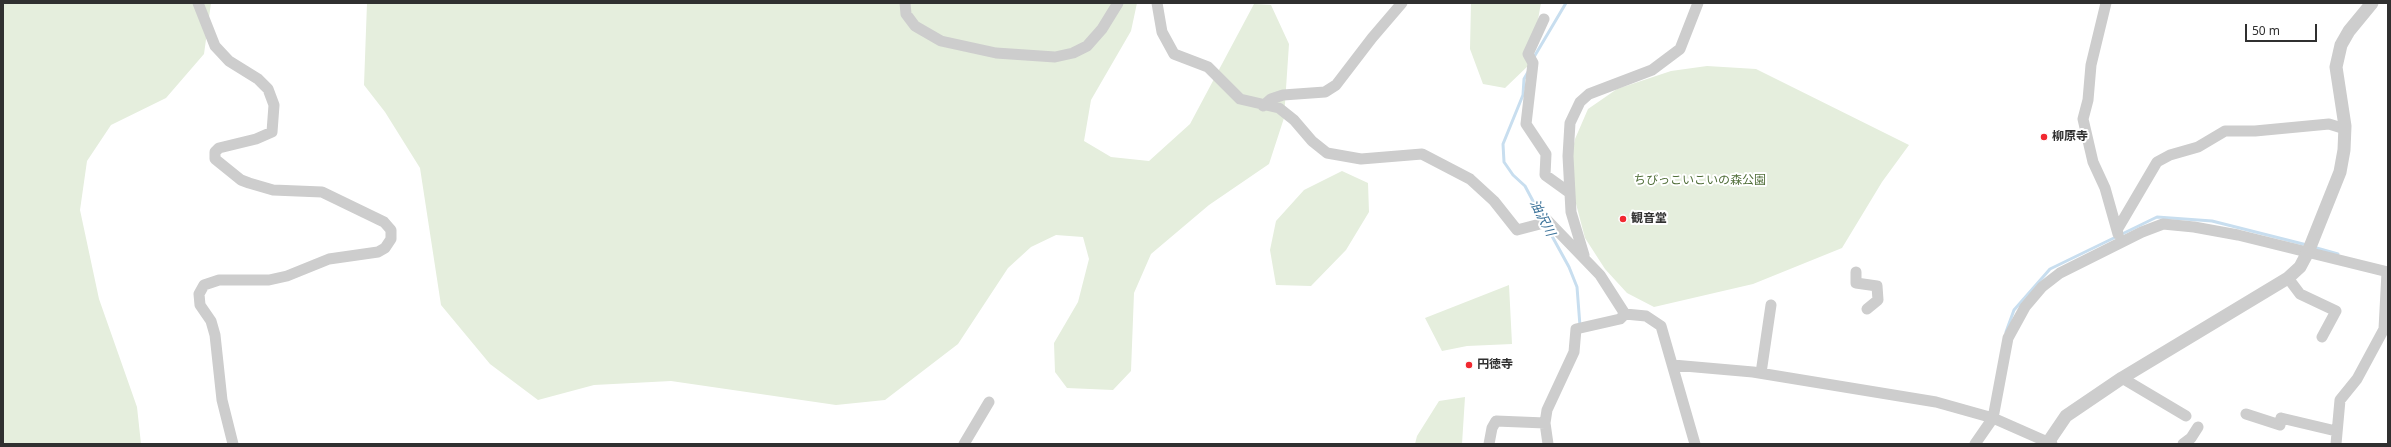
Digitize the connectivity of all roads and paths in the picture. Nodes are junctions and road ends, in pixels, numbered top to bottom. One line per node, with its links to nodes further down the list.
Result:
1 (198, 3): 35 (street)
2 (905, 3): 3 (street)
3 (1118, 3)
4 (1157, 3): 10 (street)
5 (1402, 3): 10 (street)
6 (1698, 3): 12 (street)
7 (2106, 3): 13 (street)
8 (2372, 3): 11 (street)
9 (1544, 19): 12 (street)
10 (1263, 106): 16 (street)
11 (2345, 129): 13 (street); 15 (street)
12 (1570, 193): 16 (street)
13 (2117, 230): 14 (street)
14 (2120, 242): 15 (street); 30 (street)
15 (2308, 252): 18 (street); 19 (street)
16 (1585, 257): 22 (street)
17 (1856, 272): 21 (street)
18 (2388, 272): 33 (street)
19 (2288, 278): 23 (street); 26 (street)
20 (1771, 305): 25 (street)
21 (1867, 309)
22 (1625, 314): 24 (street); 31 (street)
23 (2322, 337)
24 (1673, 365): 25 (street); 39 (street)
25 (1761, 373): 30 (street)
26 (2122, 378): 29 (street); 34 (street)
27 (989, 402): 36 (street)
28 (2246, 414): 33 (street)
29 (2186, 416)
30 (1993, 418): 34 (street); 40 (street)
31 (1545, 423): 37 (street); 38 (street)
32 (2198, 428): 41 (street)
33 (2336, 431): 42 (street)
34 (2049, 443)
35 (233, 444)
36 (964, 444)
37 (1489, 444)
38 (1548, 444)
39 (1695, 444)
40 (1975, 444)
41 (2183, 444)
42 (2336, 444)

